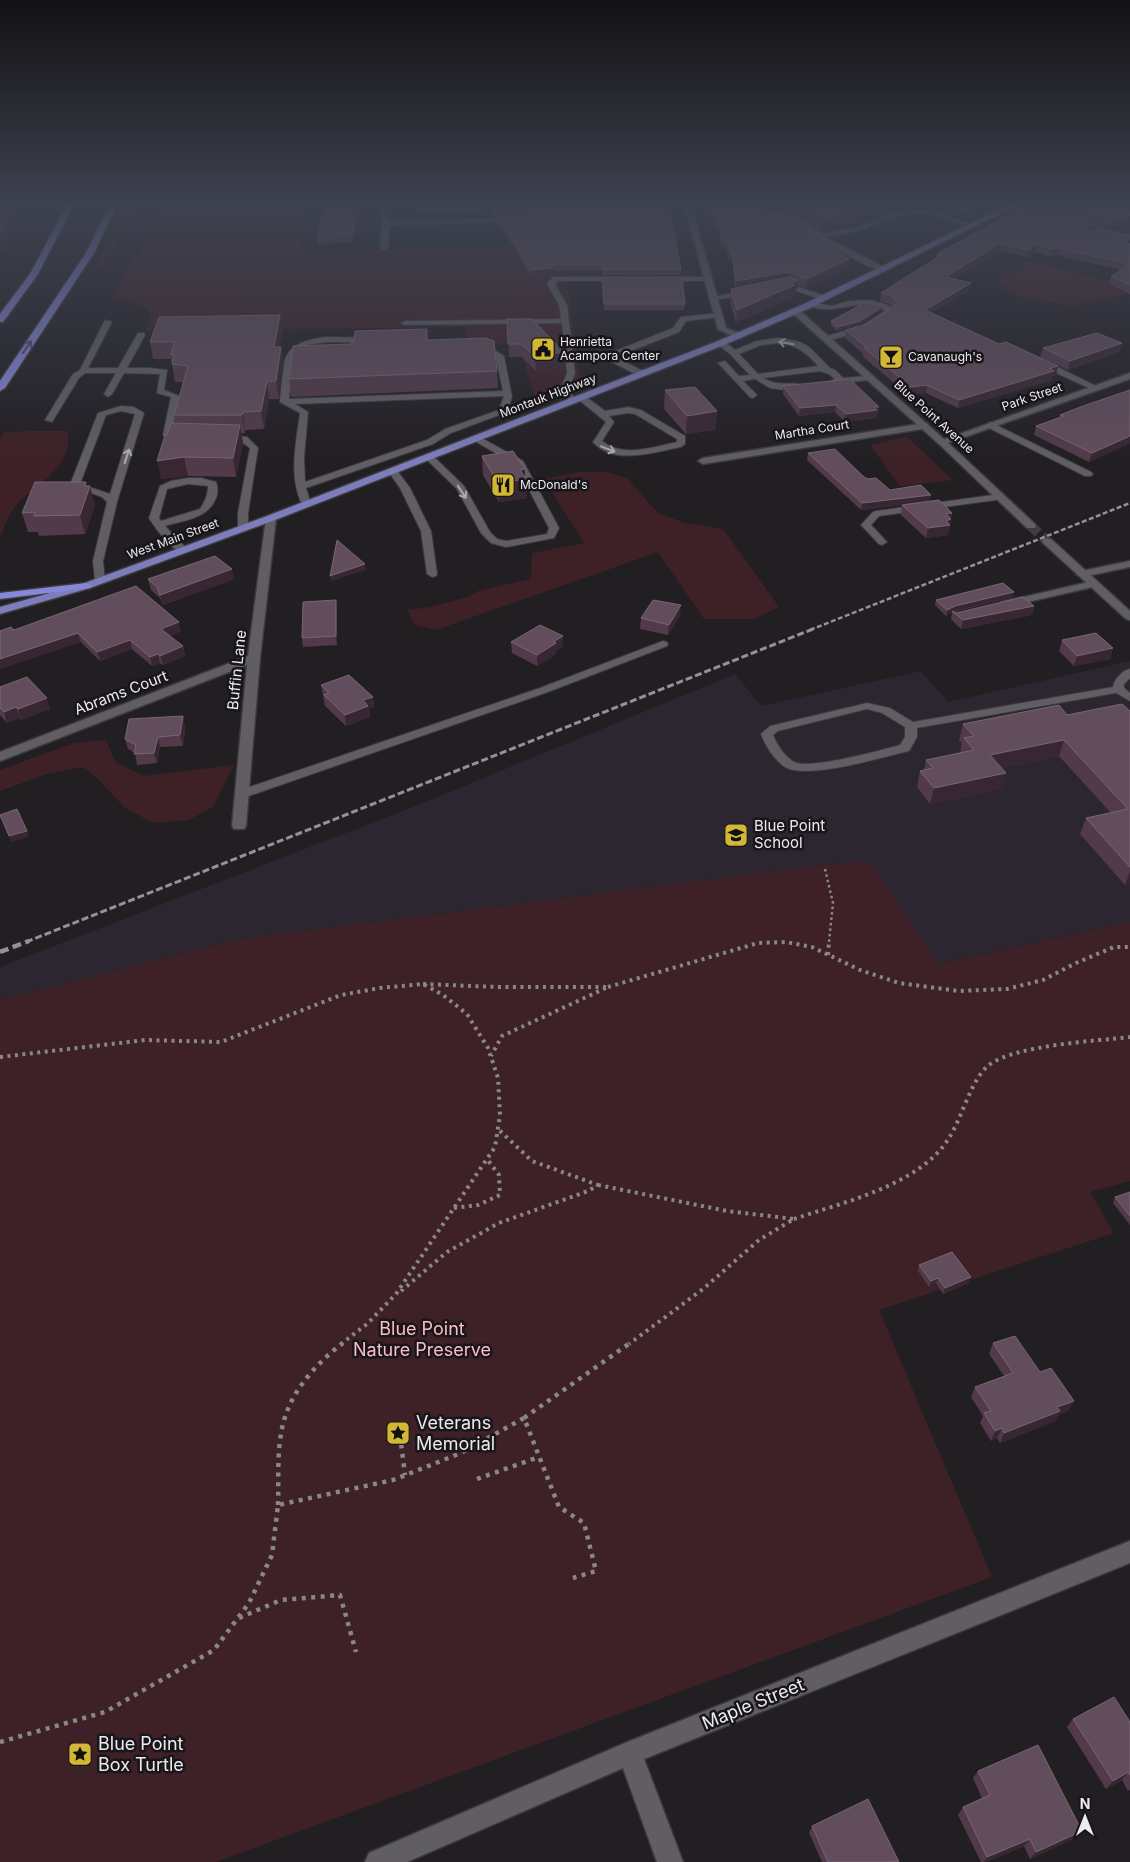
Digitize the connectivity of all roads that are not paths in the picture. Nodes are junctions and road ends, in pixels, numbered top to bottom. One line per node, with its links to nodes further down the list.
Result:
1 (24, 288): 15 (highway)
2 (67, 288): 39 (highway, one-way to 2)
3 (552, 288): 16 (lane)
4 (710, 288): 10 (street)
5 (777, 288): 8 (lane)
6 (794, 288): 11 (lane)
7 (845, 288): 11 (main road, Montauk Highway)
8 (770, 289)
9 (761, 290): 10 (lane)
10 (713, 298): 14 (street)
11 (824, 298): 12 (main road, Montauk Highway)
12 (811, 304): 13 (main road, Montauk Highway); 21 (lane)
13 (795, 311): 20 (main road, Montauk Highway); 21 (street, Blue Point Avenue)
14 (718, 315): 20 (street); 31 (lane)
15 (0, 320)
16 (566, 321): 18 (lane); 44 (lane)
17 (108, 322): 30 (lane)
18 (404, 323)
19 (141, 335): 29 (lane)
20 (739, 336): 23 (main road, Montauk Highway)
21 (826, 339): 35 (street, Blue Point Avenue)
22 (377, 340): 45 (lane)
23 (722, 343): 25 (lane); 31 (main road, Montauk Highway)
24 (472, 349): 42 (lane)
25 (734, 353): 28 (lane, one-way to 25); 32 (lane)
26 (1028, 356): 40 (lane)
27 (722, 363): 34 (lane)
28 (826, 369): 32 (lane); 36 (lane)
29 (121, 370): 30 (lane); 41 (lane); 50 (lane)
30 (83, 371): 47 (lane)
31 (642, 374): 44 (main road, Montauk Highway)
32 (756, 376): 34 (lane); 38 (lane)
33 (1130, 376): 40 (street, Park Street)
34 (737, 378): 43 (lane)
35 (868, 378): 36 (lane); 49 (street, Blue Point Avenue)
36 (841, 381): 37 (lane)
37 (824, 383)
38 (808, 385)
39 (0, 388)
40 (1096, 388): 48 (street, Park Street)
41 (108, 394)
42 (507, 394): 45 (lane); 53 (lane)
43 (753, 395)
44 (578, 399): 46 (lane); 52 (main road, Montauk Highway)
45 (284, 402): 60 (lane)
46 (603, 414): 46 (lane, one-way to 46)
47 (49, 420)
48 (990, 425): 54 (street, Park Street); 59 (lane)
49 (925, 426): 54 (street, Blue Point Avenue); 57 (street, Martha Court)
50 (197, 437)
51 (215, 437): 67 (lane)
52 (476, 438): 55 (main road, Montauk Highway); 56 (lane, one-way to 52)
53 (430, 442): 55 (lane); 60 (lane)
54 (942, 442): 61 (street, Blue Point Avenue)
55 (441, 452): 56 (main road, Montauk Highway)
56 (429, 457): 58 (main road, Montauk Highway)
57 (703, 461)
58 (393, 471): 63 (main road, Montauk Highway); 72 (lane)
59 (1088, 474)
60 (300, 487): 63 (lane)
61 (1000, 497): 66 (street, Blue Point Avenue); 69 (lane)
62 (112, 502): 62 (lane, one-way to 62); 74 (lane)
63 (306, 504): 64 (main road, Montauk Highway)
64 (271, 518): 67 (main road, West Main Street); 82 (street, Buffin Lane)
65 (158, 525): 65 (lane); 70 (lane)
66 (1031, 526)
67 (243, 528): 70 (main road, West Main Street)
68 (1047, 540): 73 (street)
69 (882, 542)
70 (183, 550): 74 (main road, West Main Street)
71 (1130, 564): 73 (street)
72 (432, 574)
73 (1082, 574): 75 (street)
74 (100, 581): 76 (main road, West Main Street)
75 (1092, 584): 78 (street); 80 (street)
76 (86, 586): 77 (highway); 79 (main road)
77 (0, 596)
78 (991, 607)
79 (0, 611)
80 (1130, 617)
81 (663, 644): 88 (lane)
82 (254, 658): 87 (street, Abrams Court); 88 (street, Buffin Lane)
83 (1130, 672): 84 (lane)
84 (1118, 689): 85 (lane); 86 (lane)
85 (1130, 698)
86 (911, 726): 86 (lane)
87 (0, 757)
88 (242, 794): 89 (street, Buffin Lane)
89 (239, 826)
90 (1130, 1552): 91 (street, Maple Street)
91 (630, 1753): 92 (street, Maple Street); 93 (street)
92 (378, 1862)
93 (670, 1862)

